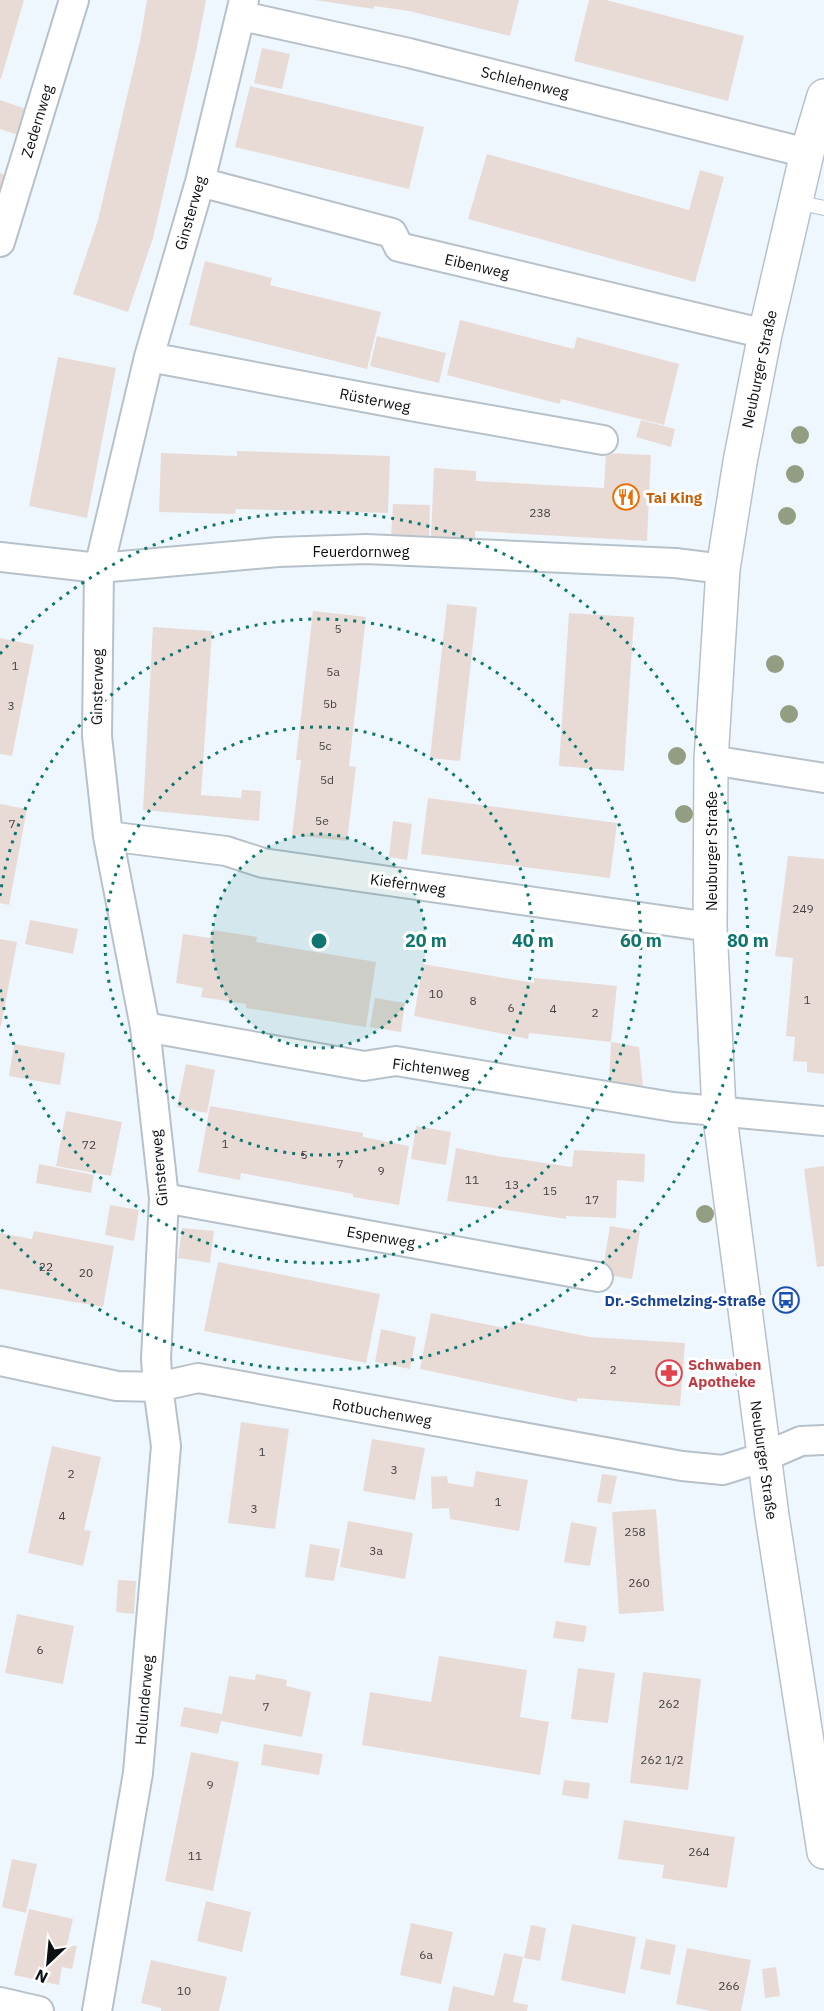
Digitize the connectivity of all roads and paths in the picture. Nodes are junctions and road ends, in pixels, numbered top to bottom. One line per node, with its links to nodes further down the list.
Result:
1 (74, 0): 7 (street, Zedernweg)
2 (243, 8): 4 (street, Schlehenweg); 5 (street, Ginsterweg)
3 (824, 96): 4 (street, Neuburger Straße)
4 (807, 153): 6 (street, Neuburger Straße)
5 (200, 182): 8 (street, Eibenweg); 9 (street, Ginsterweg)
6 (810, 205): 8 (street, Neuburger Straße)
7 (0, 242)
8 (765, 334): 13 (street, Neuburger Straße)
9 (149, 357): 10 (street, Rüsterweg); 12 (street, Ginsterweg)
10 (603, 440)
11 (0, 557): 12 (street, Feuerdornweg)
12 (99, 568): 13 (street, Feuerdornweg); 16 (street, Ginsterweg)
13 (723, 569): 14 (street, Neuburger Straße)
14 (711, 760): 15 (street); 17 (street, Neuburger Straße)
15 (824, 778)
16 (108, 836): 17 (street, Kiefernweg); 18 (street, Ginsterweg)
17 (710, 927): 19 (street, Neuburger Straße)
18 (145, 1027): 19 (street, Fichtenweg); 21 (street, Ginsterweg)
19 (718, 1110): 20 (street, Fichtenweg); 26 (street, Neuburger Straße)
20 (824, 1121)
21 (164, 1198): 22 (street, Espenweg); 24 (street, Ginsterweg)
22 (598, 1277)
23 (0, 1361): 24 (street, Rotbuchenweg)
24 (158, 1387): 26 (street, Rotbuchenweg); 31 (street, Holunderweg)
25 (824, 1440): 26 (street, Rotbuchenweg)
26 (764, 1457): 27 (street, Neuburger Straße)
27 (819, 1791): 28 (street, Neuburger Straße)
28 (824, 1852)
29 (0, 2002): 30 (street)
30 (39, 2011)
31 (97, 2011)

